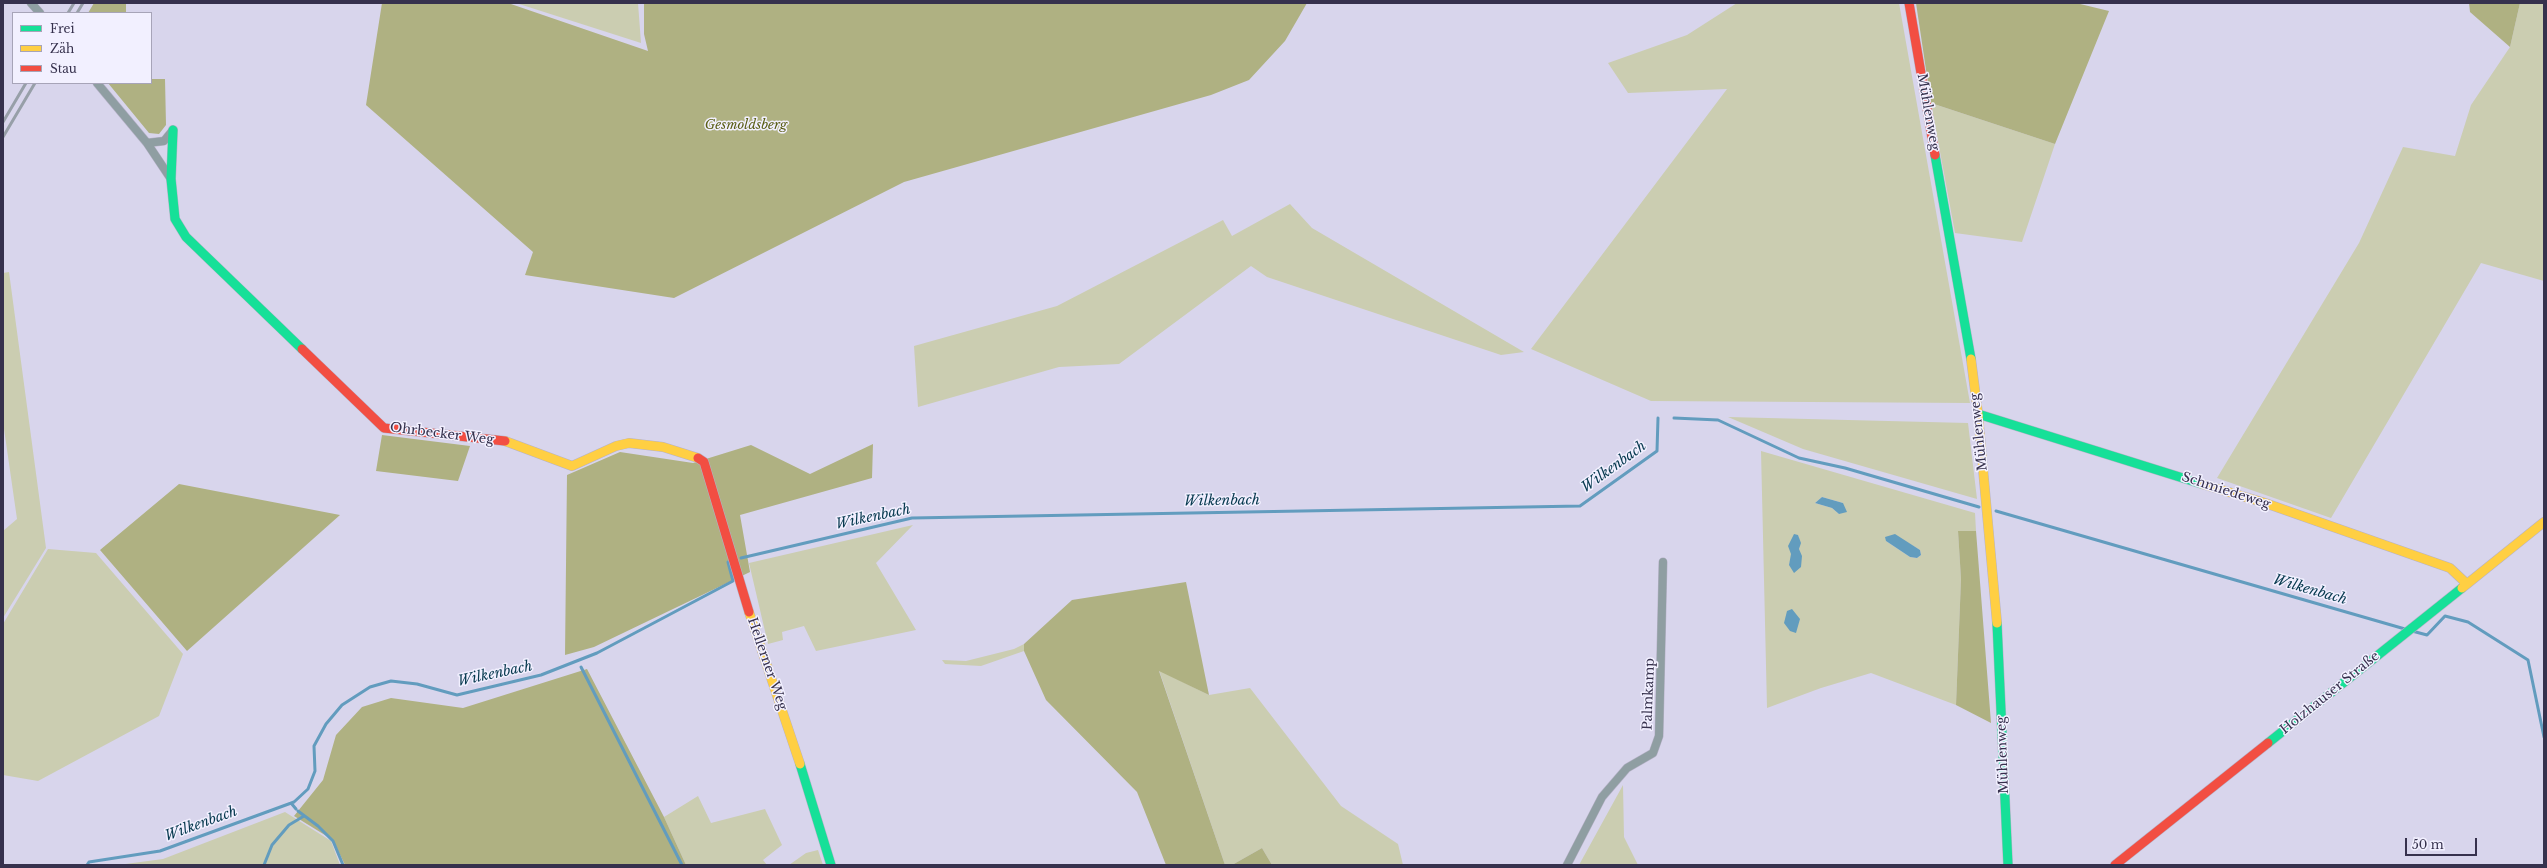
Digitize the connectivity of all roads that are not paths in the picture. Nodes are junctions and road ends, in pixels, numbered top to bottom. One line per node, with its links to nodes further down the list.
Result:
1 (32, 3): 3 (street)
2 (1909, 3): 8 (street, Mühlenweg)
3 (39, 12)
4 (98, 84): 6 (street, Ohrbecker Weg)
5 (173, 130): 6 (street, Ohrbecker Weg); 7 (street, Ohrbecker Weg)
6 (147, 143): 7 (street, Ohrbecker Weg)
7 (171, 179): 9 (street, Ohrbecker Weg)
8 (1978, 414): 12 (street, Schmiedeweg); 16 (street, Mühlenweg)
9 (704, 462): 14 (street, Hellerner Weg)
10 (2544, 522): 12 (street, Holzhauser Straße)
11 (1663, 562): 15 (street, Palmkamp)
12 (2466, 583): 13 (street, Holzhauser Straße)
13 (2118, 864)
14 (831, 865)
15 (1567, 865)
16 (2008, 865)

